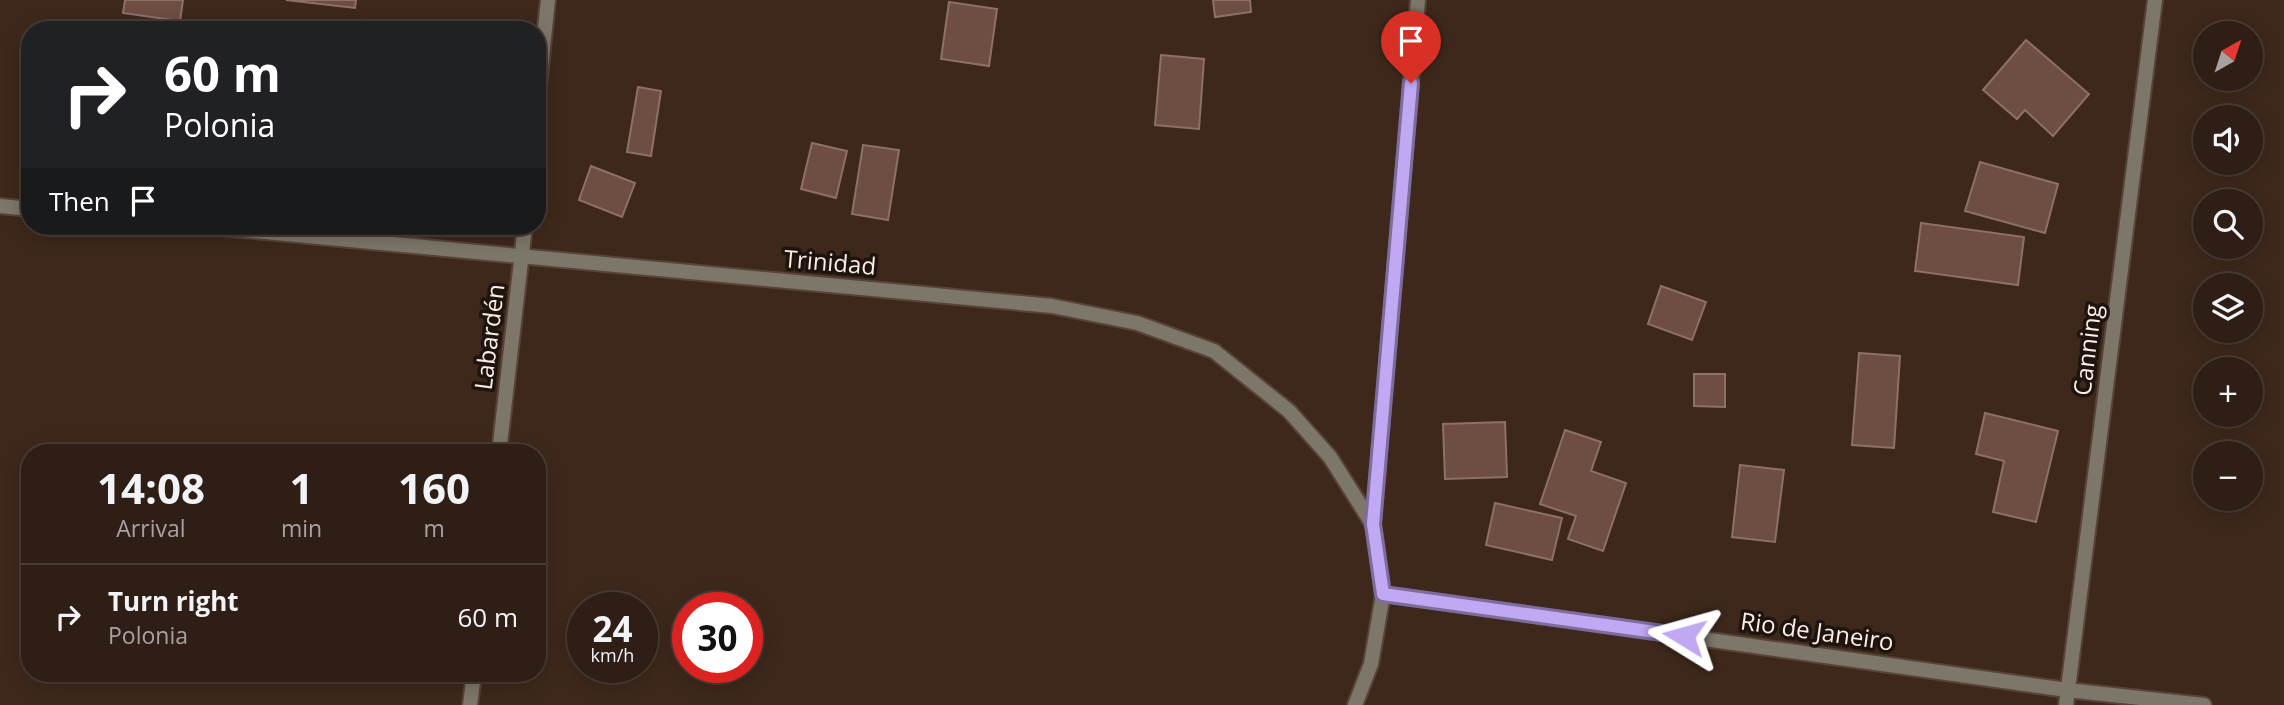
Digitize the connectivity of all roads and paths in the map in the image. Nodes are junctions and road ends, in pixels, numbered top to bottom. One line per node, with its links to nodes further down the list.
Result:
1 (548, 0): 4 (street)
2 (1418, 0): 11 (street)
3 (2155, 0): 14 (street, Canning)
4 (546, 21)
5 (0, 206): 6 (street)
6 (21, 208)
7 (293, 235): 9 (street, Trinidad)
8 (524, 235): 9 (street, Labardén)
9 (522, 257): 10 (street, Labardén); 11 (street, Trinidad)
10 (500, 444)
11 (1373, 524): 12 (street)
12 (1383, 594): 14 (street, Rio de Janeiro); 16 (street)
13 (473, 682): 15 (street)
14 (2067, 690): 17 (street, Canning); 18 (street, Rio de Janeiro)
15 (470, 705)
16 (1355, 705)
17 (2066, 705)
18 (2204, 705)

